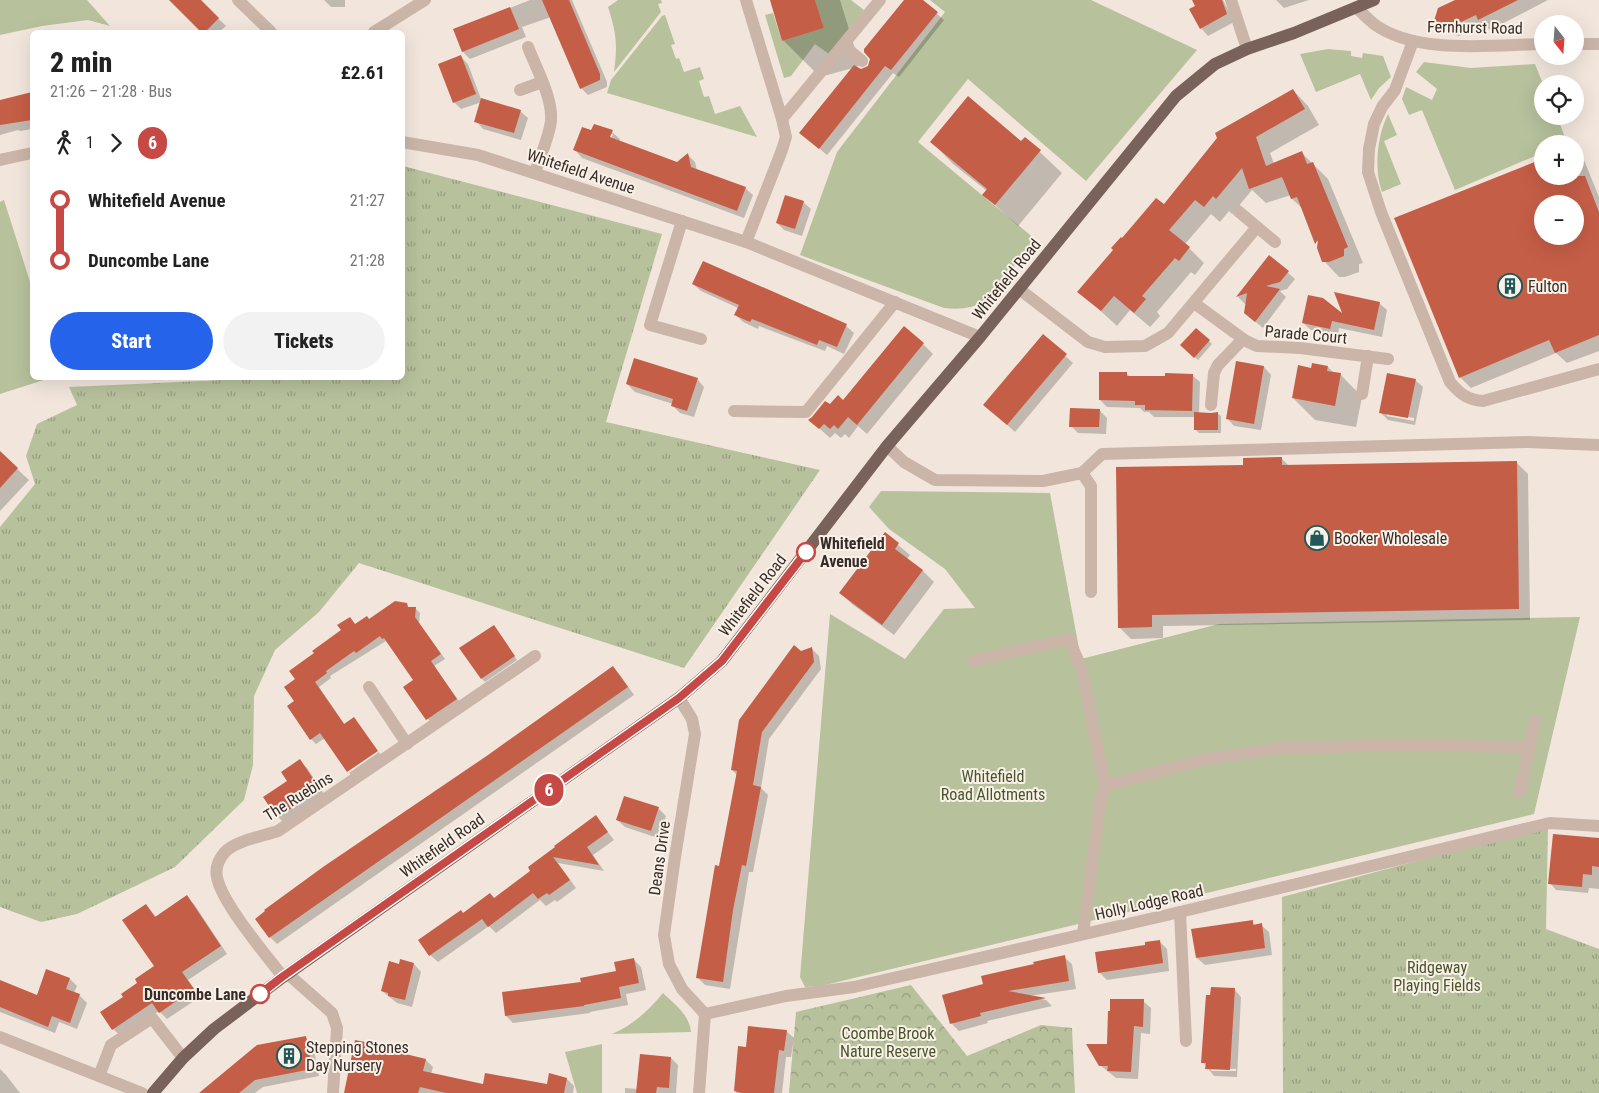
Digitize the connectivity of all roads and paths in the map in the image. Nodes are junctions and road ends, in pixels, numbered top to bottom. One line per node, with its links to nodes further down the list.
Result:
1 (238, 0): 8 (street)
2 (425, 0): 9 (street)
3 (746, 0): 20 (street)
4 (880, 0): 14 (street)
5 (1231, 0): 16 (street)
6 (1374, 0): 7 (main road, Whitefield Road)
7 (1357, 8): 10 (street, Fernhurst Road); 16 (main road, Whitefield Road)
8 (269, 30)
9 (377, 30)
10 (1413, 41): 11 (street, Fernhurst Road); 38 (street)
11 (1534, 44)
12 (1584, 44): 13 (street)
13 (1599, 44)
14 (843, 45): 17 (street); 20 (street)
15 (528, 47): 18 (street)
16 (1247, 49): 30 (main road, Whitefield Road)
17 (862, 61)
18 (542, 82): 19 (street); 24 (street)
19 (520, 90)
20 (782, 119): 28 (street)
21 (405, 142): 24 (street, Whitefield Avenue)
22 (30, 153): 23 (street)
23 (0, 160)
24 (535, 173): 26 (street, Whitefield Avenue)
25 (1238, 211): 27 (street)
26 (682, 221): 28 (street, Whitefield Avenue); 34 (street)
27 (1257, 227): 29 (street); 32 (street)
28 (746, 242): 31 (street, Whitefield Avenue)
29 (1275, 242)
30 (1019, 289): 32 (street); 33 (main road, Whitefield Road)
31 (895, 302): 33 (street, Whitefield Avenue); 41 (street)
32 (1194, 303): 35 (street, Parade Court)
33 (980, 337): 43 (main road, Whitefield Road)
34 (700, 339)
35 (1243, 339): 36 (street, Parade Court); 40 (street, Parade Court)
36 (1368, 356): 37 (street, Parade Court); 39 (street, Parade Court)
37 (1388, 359)
38 (1599, 369)
39 (1362, 394)
40 (1211, 406)
41 (734, 411)
42 (1598, 445): 44 (street)
43 (887, 446): 44 (street); 49 (main road, Whitefield Road)
44 (1082, 473): 45 (street)
45 (1090, 592)
46 (535, 656): 51 (street, The Ruebins)
47 (973, 661): 53 (street)
48 (368, 687): 51 (street)
49 (679, 698): 58 (main road, Whitefield Road); 59 (street, Deans Drive)
50 (1535, 721): 52 (street)
51 (407, 744): 58 (street, The Ruebins)
52 (1529, 747): 53 (street); 54 (street)
53 (1105, 786): 57 (street)
54 (1520, 792)
55 (1599, 826): 56 (street, Holly Lodge Road)
56 (1180, 912): 57 (street, Holly Lodge Road); 61 (street)
57 (1083, 934): 59 (street, Holly Lodge Road)
58 (285, 975): 62 (main road, Whitefield Road); 66 (street, The Ruebins)
59 (705, 1014): 67 (street)
60 (0, 1037): 63 (street)
61 (1186, 1041)
62 (183, 1058): 63 (street); 65 (main road, Whitefield Road)
63 (98, 1076): 64 (street)
64 (142, 1093)
65 (153, 1093)
66 (333, 1093)
67 (699, 1093)

